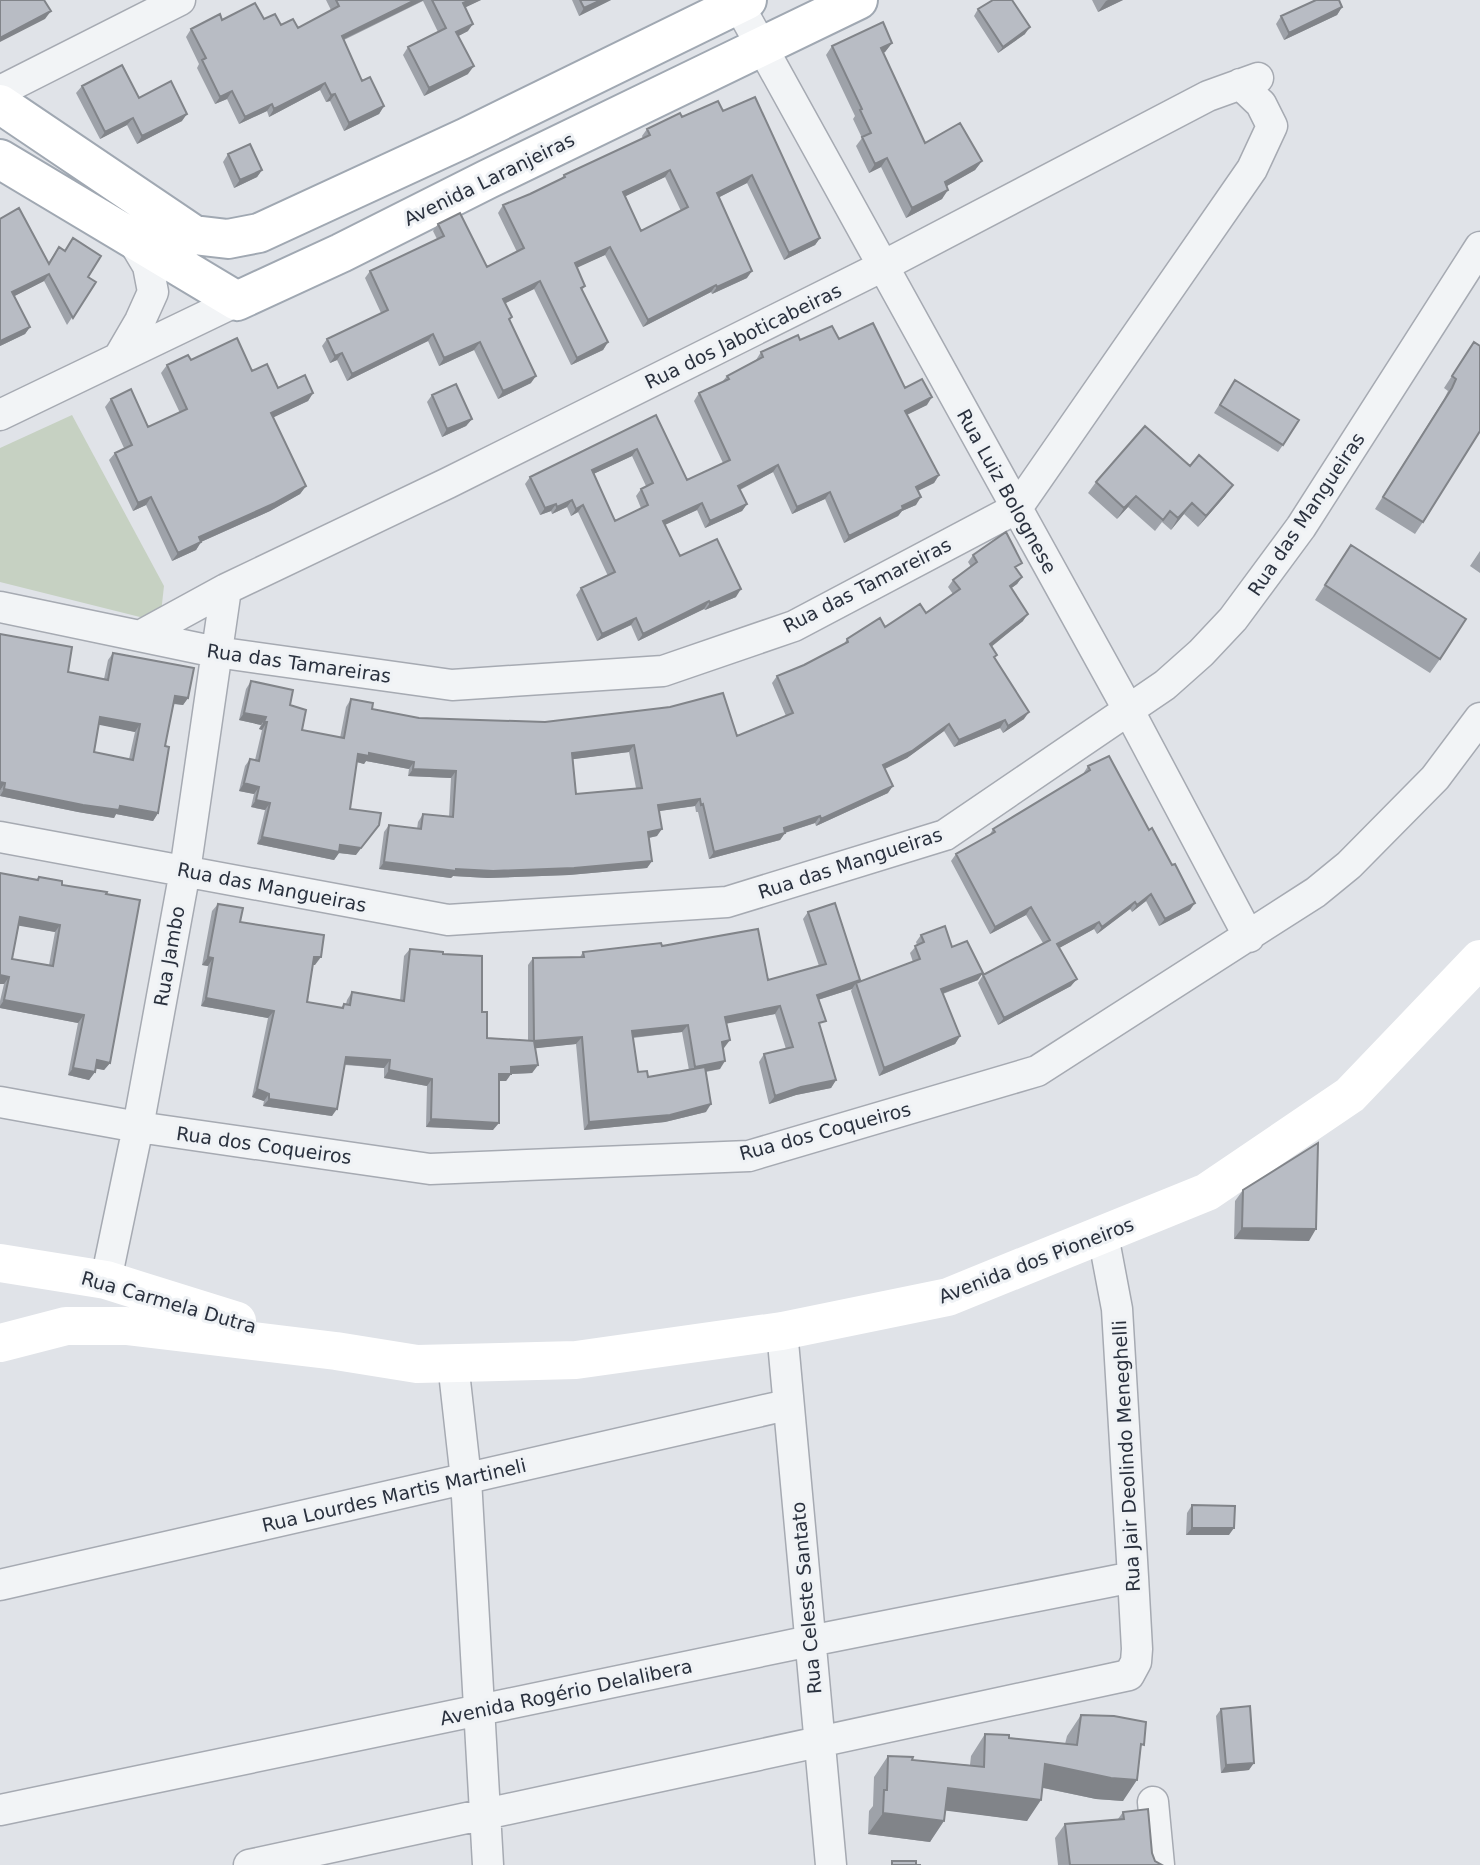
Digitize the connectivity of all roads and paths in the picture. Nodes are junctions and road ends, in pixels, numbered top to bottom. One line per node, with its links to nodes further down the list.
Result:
1 (180, 0): 6 (street)
2 (858, 0): 4 (main road, Avenida Laranjeiras)
3 (741, 1): 4 (street, Rua Luiz Bolognese); 7 (main road)
4 (762, 47): 11 (street, Rua Luiz Bolognese); 12 (main road, Avenida Laranjeiras)
5 (1249, 81): 11 (street, Rua dos Jaboticabeiras); 15 (street, Rua das Tamareiras)
6 (0, 90)
7 (0, 104)
8 (0, 159): 9 (main road)
9 (130, 236): 12 (main road); 13 (street)
10 (1480, 247): 20 (street, Rua das Mangueiras)
11 (883, 266): 15 (street, Rua Luiz Bolognese); 16 (street, Rua dos Jaboticabeiras)
12 (237, 300): 13 (street, Avenida Laranjeiras)
13 (119, 357): 14 (street, Avenida Laranjeiras)
14 (0, 415)
15 (1017, 508): 19 (street, Rua das Tamareiras); 20 (street, Rua Luiz Bolognese)
16 (226, 589): 18 (street, Rua dos Jaboticabeiras); 19 (street, Rua Jambo)
17 (0, 607): 18 (street, Rua das Tamareiras)
18 (140, 636): 19 (street, Rua das Tamareiras)
19 (216, 652): 23 (street, Rua Jambo)
20 (1129, 711): 23 (street, Rua das Mangueiras); 24 (street, Rua Luiz Bolognese)
21 (1480, 718): 24 (street, Rua dos Coqueiros)
22 (0, 837): 23 (street, Rua das Mangueiras)
23 (185, 871): 27 (street, Rua Jambo)
24 (1249, 937): 27 (street, Rua dos Coqueiros)
25 (1480, 959): 28 (main road, Avenida dos Pioneiros)
26 (0, 1102): 27 (street, Rua dos Coqueiros)
27 (138, 1127): 30 (street, Rua Jambo)
28 (1103, 1235): 32 (main road, Avenida dos Pioneiros); 38 (street, Rua Jair Deolindo Meneghelli)
29 (0, 1263): 30 (main road, Rua Carmela Dutra)
30 (106, 1280): 31 (main road); 34 (main road, Rua Carmela Dutra)
31 (66, 1326): 33 (main road); 34 (main road)
32 (782, 1331): 35 (main road, Avenida dos Pioneiros); 36 (street, Rua Celeste Santato)
33 (0, 1343)
34 (336, 1351): 35 (main road, Avenida dos Pioneiros)
35 (453, 1363): 37 (street)
36 (787, 1405): 37 (street, Rua Lourdes Martis Martineli); 40 (street, Rua Celeste Santato)
37 (466, 1479): 39 (street, Rua Lourdes Martis Martineli); 41 (street)
38 (1133, 1577): 40 (street, Avenida Rogério Delalibera); 42 (street, Rua Jair Deolindo Meneghelli)
39 (0, 1585)
40 (810, 1641): 41 (street, Avenida Rogério Delalibera); 42 (street, Rua Celeste Santato)
41 (479, 1710): 44 (street, Avenida Rogério Delalibera); 45 (street)
42 (819, 1743): 45 (street); 48 (street, Rua Celeste Santato)
43 (1153, 1802): 49 (street)
44 (0, 1810)
45 (485, 1814): 46 (street); 47 (street)
46 (249, 1865)
47 (488, 1865)
48 (831, 1865)
49 (1159, 1865)

